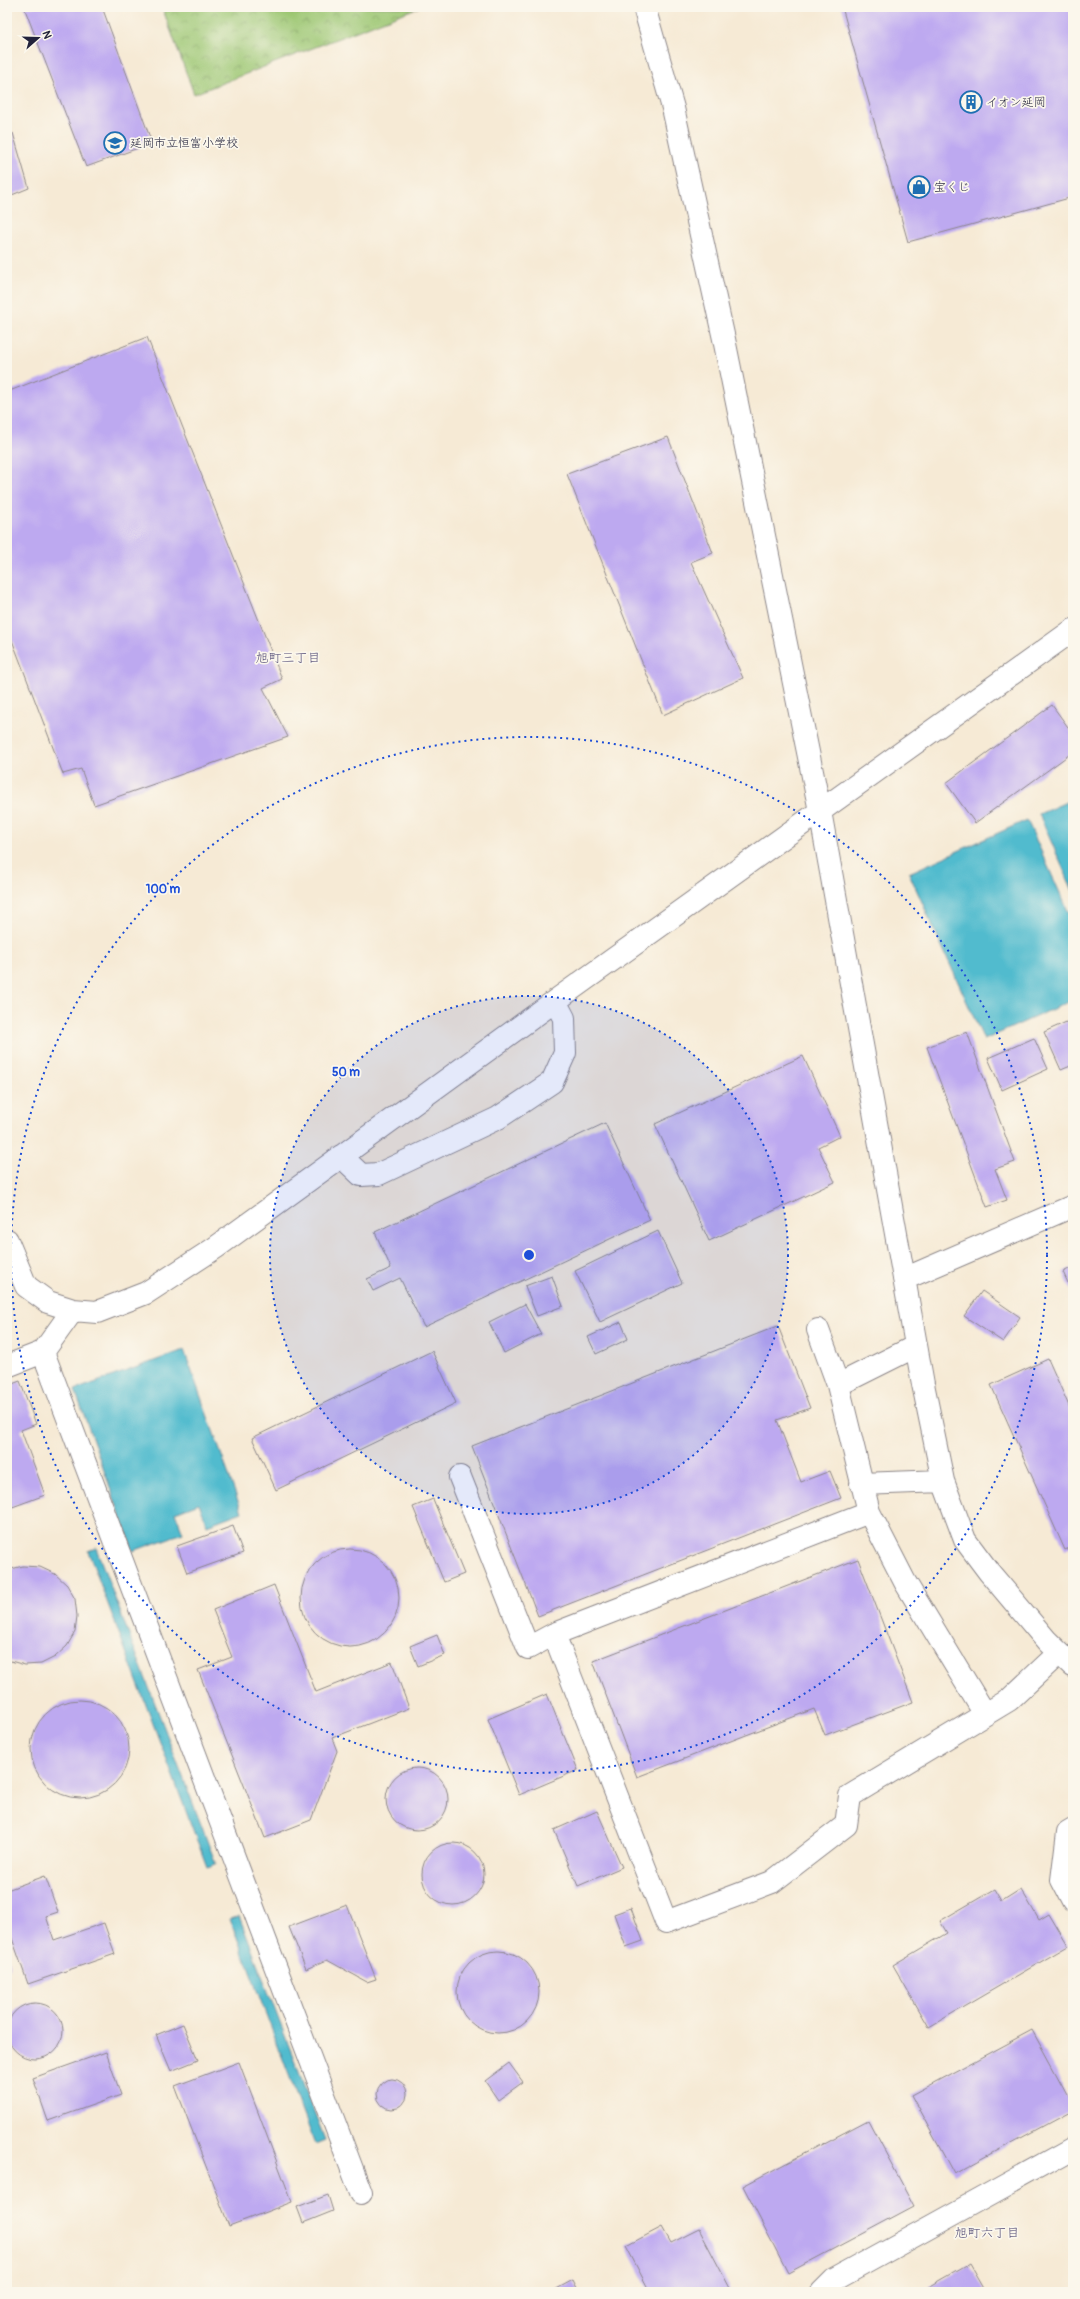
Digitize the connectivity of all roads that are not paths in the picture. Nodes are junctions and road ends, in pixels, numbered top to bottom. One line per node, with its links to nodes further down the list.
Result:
1 (644, 7): 3 (street)
2 (1073, 630): 3 (street)
3 (820, 811): 4 (street); 8 (street)
4 (555, 1001): 5 (street); 5 (street)
5 (341, 1156): 9 (street)
6 (1073, 1206): 8 (street)
7 (7, 1240): 9 (street)
8 (904, 1279): 11 (street)
9 (73, 1310): 12 (street)
10 (818, 1330): 14 (street)
11 (916, 1346): 14 (street); 16 (street)
12 (43, 1352): 13 (street); 25 (street)
13 (7, 1366)
14 (838, 1385): 17 (street)
15 (460, 1478): 19 (street)
16 (943, 1481): 17 (street); 20 (street)
17 (861, 1484): 18 (street)
18 (869, 1512): 19 (street); 21 (street)
19 (554, 1634): 21 (street)
20 (1066, 1659): 21 (street)
21 (984, 1714)
22 (1073, 1829): 23 (street)
23 (1073, 1901)
24 (1073, 2148): 26 (street)
25 (361, 2193)
26 (822, 2292)

